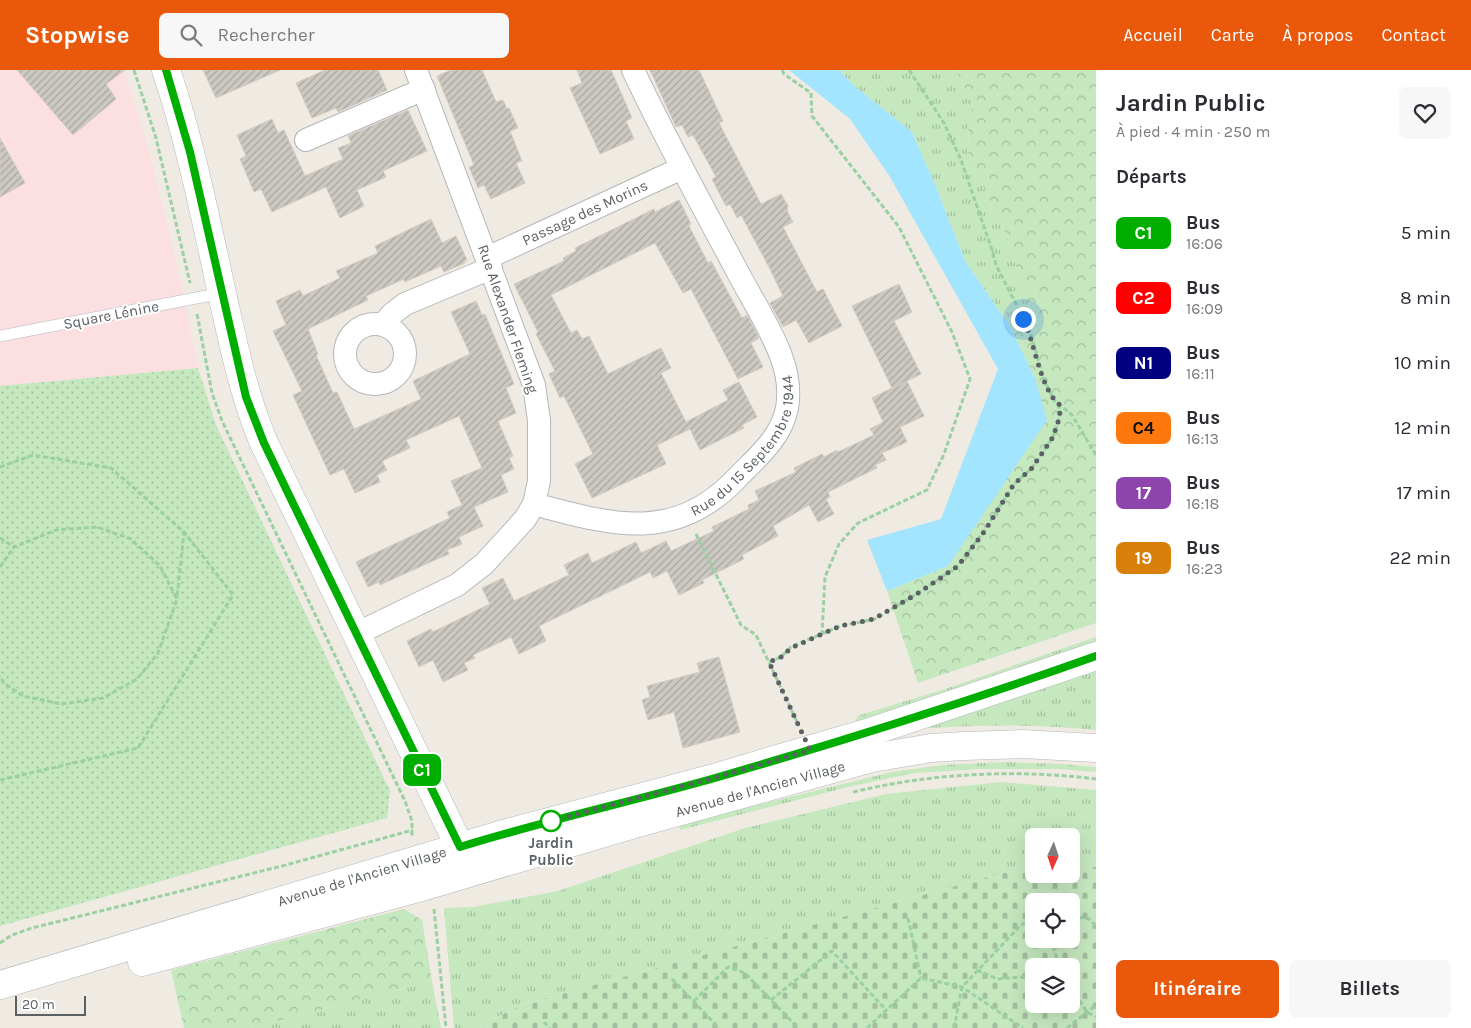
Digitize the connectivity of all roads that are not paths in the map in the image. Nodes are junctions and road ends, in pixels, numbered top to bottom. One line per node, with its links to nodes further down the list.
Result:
1 (166, 70): 7 (street)
2 (633, 70): 5 (street, Rue du 15 Septembre 1944)
3 (420, 80): 4 (street); 6 (street, Rue Alexander Fleming)
4 (306, 140)
5 (682, 168): 6 (street, Passage des Morins); 10 (street, Rue du 15 Septembre 1944)
6 (489, 263): 8 (street, Passage des Morins); 10 (street, Rue Alexander Fleming)
7 (222, 293): 9 (lane, Square Lénine); 11 (street)
8 (383, 325)
9 (0, 336)
10 (534, 504): 11 (street, Rue Alexander Fleming)
11 (356, 634): 14 (street)
12 (1096, 656): 14 (street, Avenue de l'Ancien Village)
13 (1096, 748): 15 (street, Avenue de l'Ancien Village)
14 (460, 847): 15 (street); 16 (street, Avenue de l'Ancien Village)
15 (472, 872): 17 (street, Avenue de l'Ancien Village)
16 (0, 985)
17 (0, 1002)

